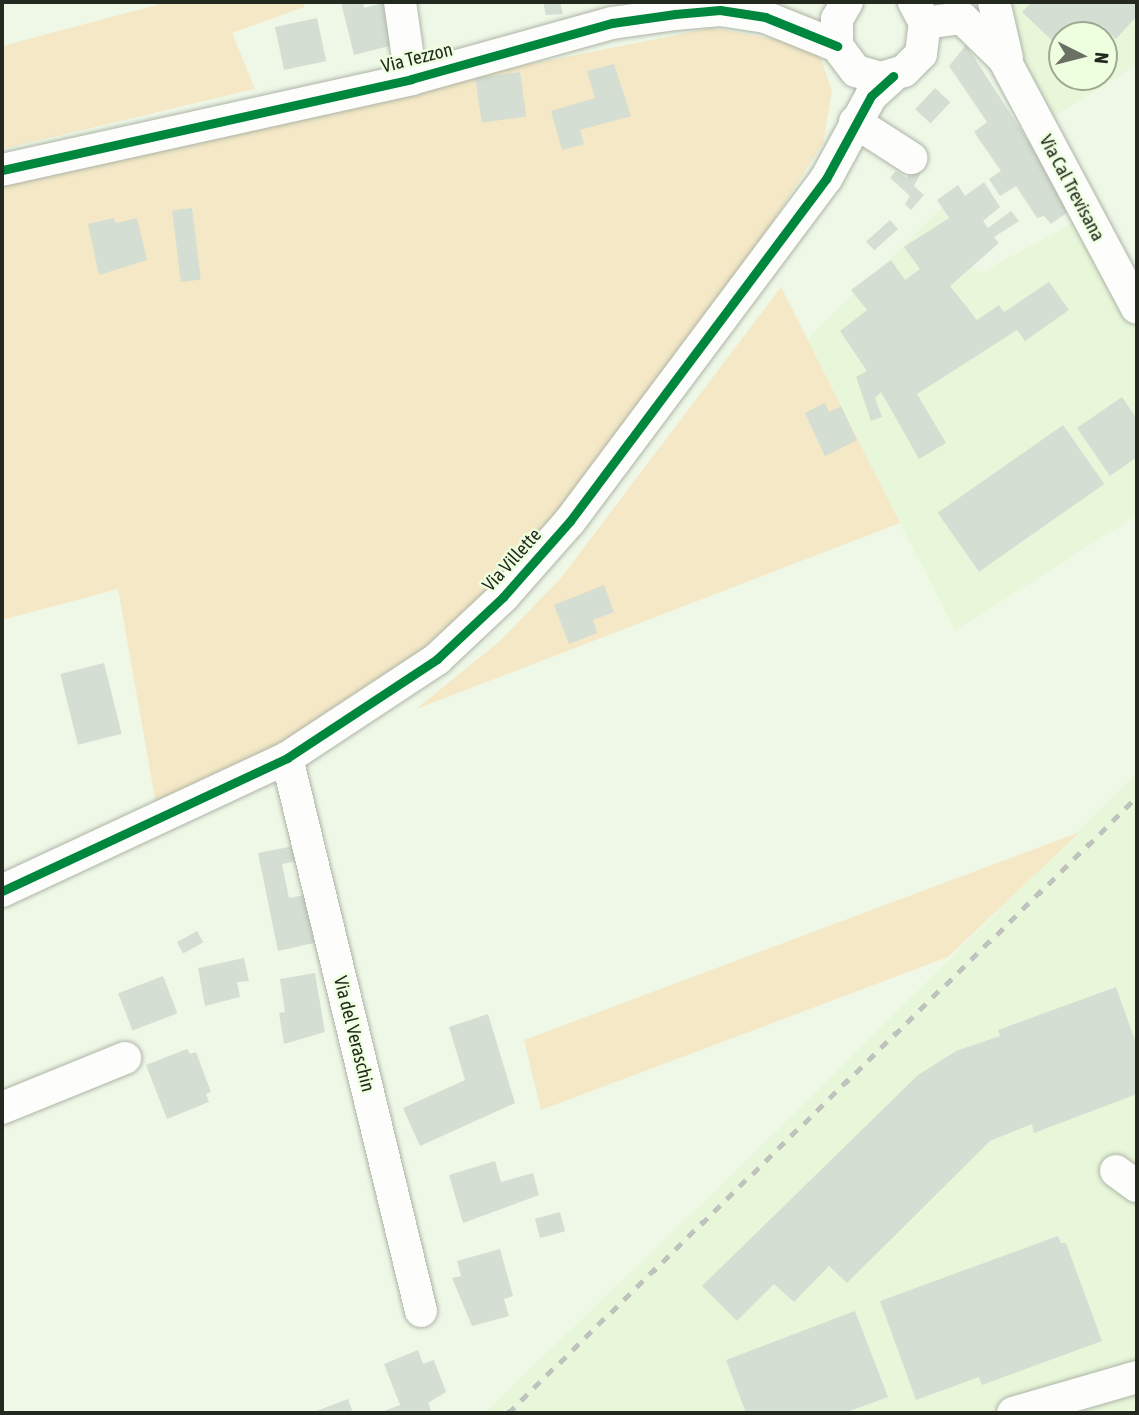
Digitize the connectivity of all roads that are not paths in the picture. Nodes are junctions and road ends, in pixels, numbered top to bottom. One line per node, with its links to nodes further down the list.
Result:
1 (400, 2): 10 (street)
2 (845, 2): 5 (street, Via Tezzon); 7 (street, Via Villette)
3 (962, 2): 6 (street)
4 (994, 2): 8 (street, Via Cal Trevisana)
5 (753, 10): 7 (street, Via Tezzon); 10 (street, Via Tezzon)
6 (921, 13): 8 (street, Via Cal Trevisana); 9 (street, Via Villette)
7 (842, 55): 9 (street); 11 (street, Via Villette)
8 (1006, 63): 9 (street); 14 (street, Via Cal Trevisana)
9 (903, 70): 11 (street, Via Villette)
10 (411, 79): 13 (street, Via Tezzon)
11 (848, 134): 12 (street); 15 (street, Via Villette)
12 (911, 159)
13 (2, 170)
14 (1137, 308)
15 (287, 758): 16 (street, Via Villette); 19 (street, Via del Veraschin)
16 (2, 891)
17 (125, 1058): 18 (street)
18 (2, 1108)
19 (421, 1311)
20 (1137, 1377): 21 (street)
21 (1013, 1413)

